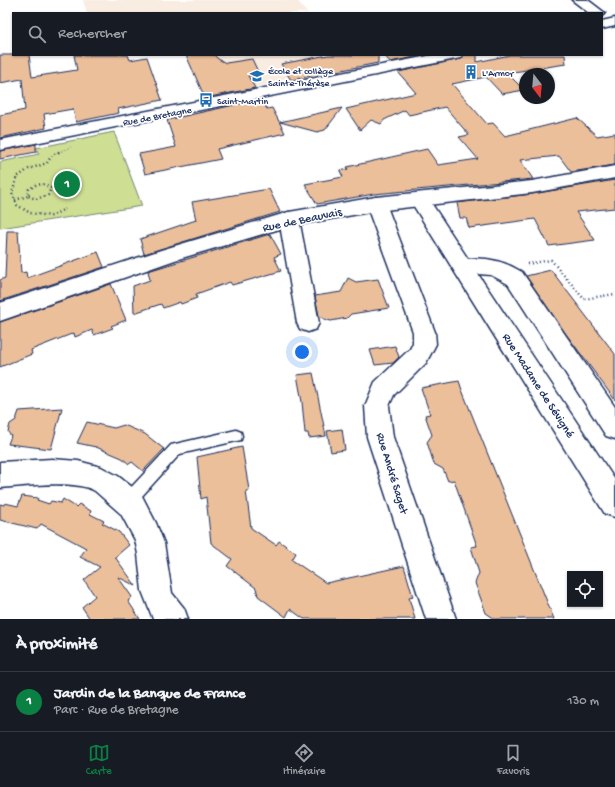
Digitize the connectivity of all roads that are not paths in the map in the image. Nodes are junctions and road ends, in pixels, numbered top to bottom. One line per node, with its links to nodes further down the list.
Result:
1 (579, 0): 2 (street)
2 (597, 12)
3 (451, 56): 4 (street, Rue de Bretagne)
4 (0, 145)
5 (615, 172): 6 (street, Rue de Beauvais)
6 (419, 200): 7 (street, Rue de Beauvais); 9 (street, Rue Madame de Sévigné)
7 (376, 204): 8 (street, Rue de Beauvais); 18 (street, Rue André Saget)
8 (289, 219): 10 (street, Rue de Beauvais); 11 (street)
9 (464, 267): 12 (street); 16 (street, Rue Madame de Sévigné)
10 (0, 312)
11 (308, 323)
12 (615, 428)
13 (236, 436): 15 (lane)
14 (0, 475): 15 (street)
15 (128, 501): 17 (street)
16 (615, 504)
17 (173, 619)
18 (441, 619)

